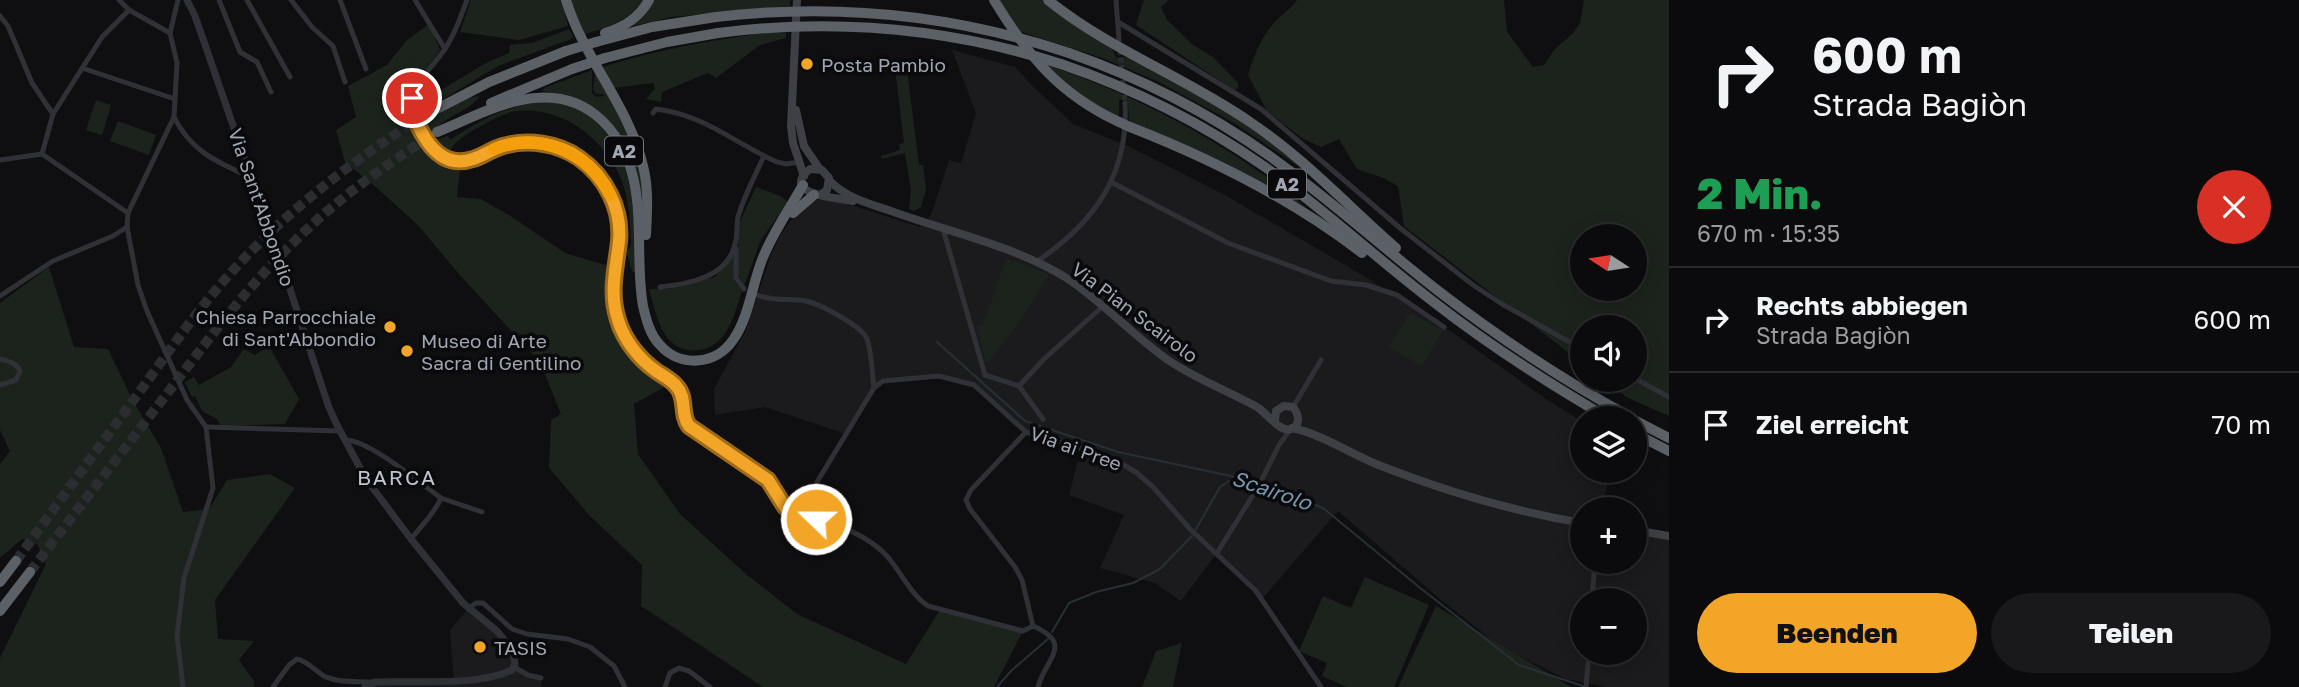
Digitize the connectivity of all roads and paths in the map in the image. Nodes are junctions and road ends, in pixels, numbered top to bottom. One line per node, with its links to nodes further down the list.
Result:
1 (119, 0): 16 (street)
2 (178, 0): 19 (street)
3 (187, 0): 40 (street, Via Sant'Abbondio)
4 (219, 0): 27 (street)
5 (247, 0): 25 (street)
6 (291, 0): 26 (street)
7 (340, 0): 24 (street)
8 (415, 0): 22 (street)
9 (467, 0): 22 (street)
10 (566, 0): 52 (highway, A2)
11 (649, 0): 20 (highway, A2)
12 (797, 0): 28 (main road)
13 (994, 0): 61 (highway)
14 (1050, 0): 59 (highway)
15 (1116, 0): 18 (street)
16 (129, 10): 19 (street); 23 (street)
17 (0, 16): 32 (street)
18 (1118, 22): 21 (street); 60 (street)
19 (170, 33): 29 (street)
20 (594, 39): 33 (highway, A2); 59 (highway, A2, bridge)
21 (1119, 40)
22 (445, 50): 91 (street)
23 (82, 68): 29 (street); 32 (street)
24 (366, 69)
25 (290, 77)
26 (345, 82)
27 (271, 92)
28 (793, 97): 38 (main road); 39 (main road)
29 (175, 99): 34 (street)
30 (1125, 103): 43 (street)
31 (653, 113): 36 (street)
32 (53, 114): 35 (street)
33 (425, 115)
34 (174, 117): 40 (street); 46 (street)
35 (42, 154): 37 (street); 46 (street)
36 (764, 156): 38 (street); 50 (street)
37 (0, 160)
38 (800, 162): 41 (main road)
39 (819, 168): 41 (main road); 42 (main road)
40 (252, 178): 82 (street, Via Sant'Abbondio)
41 (803, 180): 44 (main road); 49 (highway, A2)
42 (830, 181): 44 (main road); 45 (main road, Via Pian Scairolo)
43 (1111, 182): 51 (street); 58 (street)
44 (817, 195): 45 (main road, Via Pian Scairolo); 49 (highway, A2)
45 (873, 205): 48 (main road, Via Pian Scairolo)
46 (128, 213): 47 (street)
47 (127, 228): 56 (street); 80 (street)
48 (943, 229): 51 (main road, Via Pian Scairolo); 64 (street)
49 (777, 231): 52 (highway, A2)
50 (736, 243): 53 (street); 54 (street)
51 (1036, 262): 57 (main road, Via Pian Scairolo)
52 (641, 273): 61 (highway, A2, bridge)
53 (660, 287)
54 (744, 289)
55 (757, 295): 69 (street)
56 (0, 296)
57 (1104, 305): 68 (street); 73 (main road, Via Pian Scairolo)
58 (1444, 327)
59 (1491, 330): 72 (highway, A2)
60 (1570, 342)
61 (1489, 343): 71 (highway, A2)
62 (0, 359): 65 (street)
63 (1321, 360): 74 (street)
64 (985, 375): 66 (street); 68 (street)
65 (0, 385)
66 (974, 385): 69 (street); 83 (street, Via ai Pree)
67 (1647, 385): 70 (street)
68 (1019, 386): 77 (street)
69 (874, 388): 91 (street)
70 (1669, 397)
71 (1589, 406)
72 (1611, 406)
73 (1257, 407): 75 (main road); 78 (main road)
74 (1293, 407): 75 (main road); 76 (main road)
75 (1279, 408): 78 (main road)
76 (1298, 418): 81 (main road); 84 (main road)
77 (1043, 419)
78 (1275, 421): 81 (main road)
79 (1647, 426): 85 (highway, A2)
80 (206, 427): 82 (street); 108 (street)
81 (1291, 428): 84 (main road); 96 (street)
82 (340, 431): 86 (street, Via Sant'Abbondio)
83 (1026, 432): 96 (street, Via ai Pree); 102 (street)
84 (1317, 436): 92 (main road)
85 (1669, 438)
86 (344, 440): 89 (street); 95 (street, Via Sant'Abbondio)
87 (1647, 440): 88 (highway)
88 (1669, 451)
89 (442, 498): 90 (street); 95 (street)
90 (482, 512)
91 (816, 519): 102 (street)
92 (1570, 521)
93 (1647, 532): 94 (main road)
94 (1669, 536)
95 (411, 539): 100 (street, Via Sant'Abbondio)
96 (1217, 553): 115 (street, Via ai Pree)
97 (16, 561): 99 (highway)
98 (30, 572): 101 (highway)
99 (0, 582)
100 (469, 608): 104 (street, Via Sant'Abbondio); 111 (street)
101 (0, 611)
102 (1033, 626): 114 (street)
103 (1588, 665): 107 (street)
104 (514, 667): 105 (street); 106 (street)
105 (541, 678)
106 (375, 682): 109 (street); 110 (street)
107 (1586, 685)
108 (183, 687)
109 (273, 687)
110 (365, 687)
111 (625, 687)
112 (665, 687): 113 (street)
113 (710, 687)
114 (1038, 687)
115 (1321, 687)

